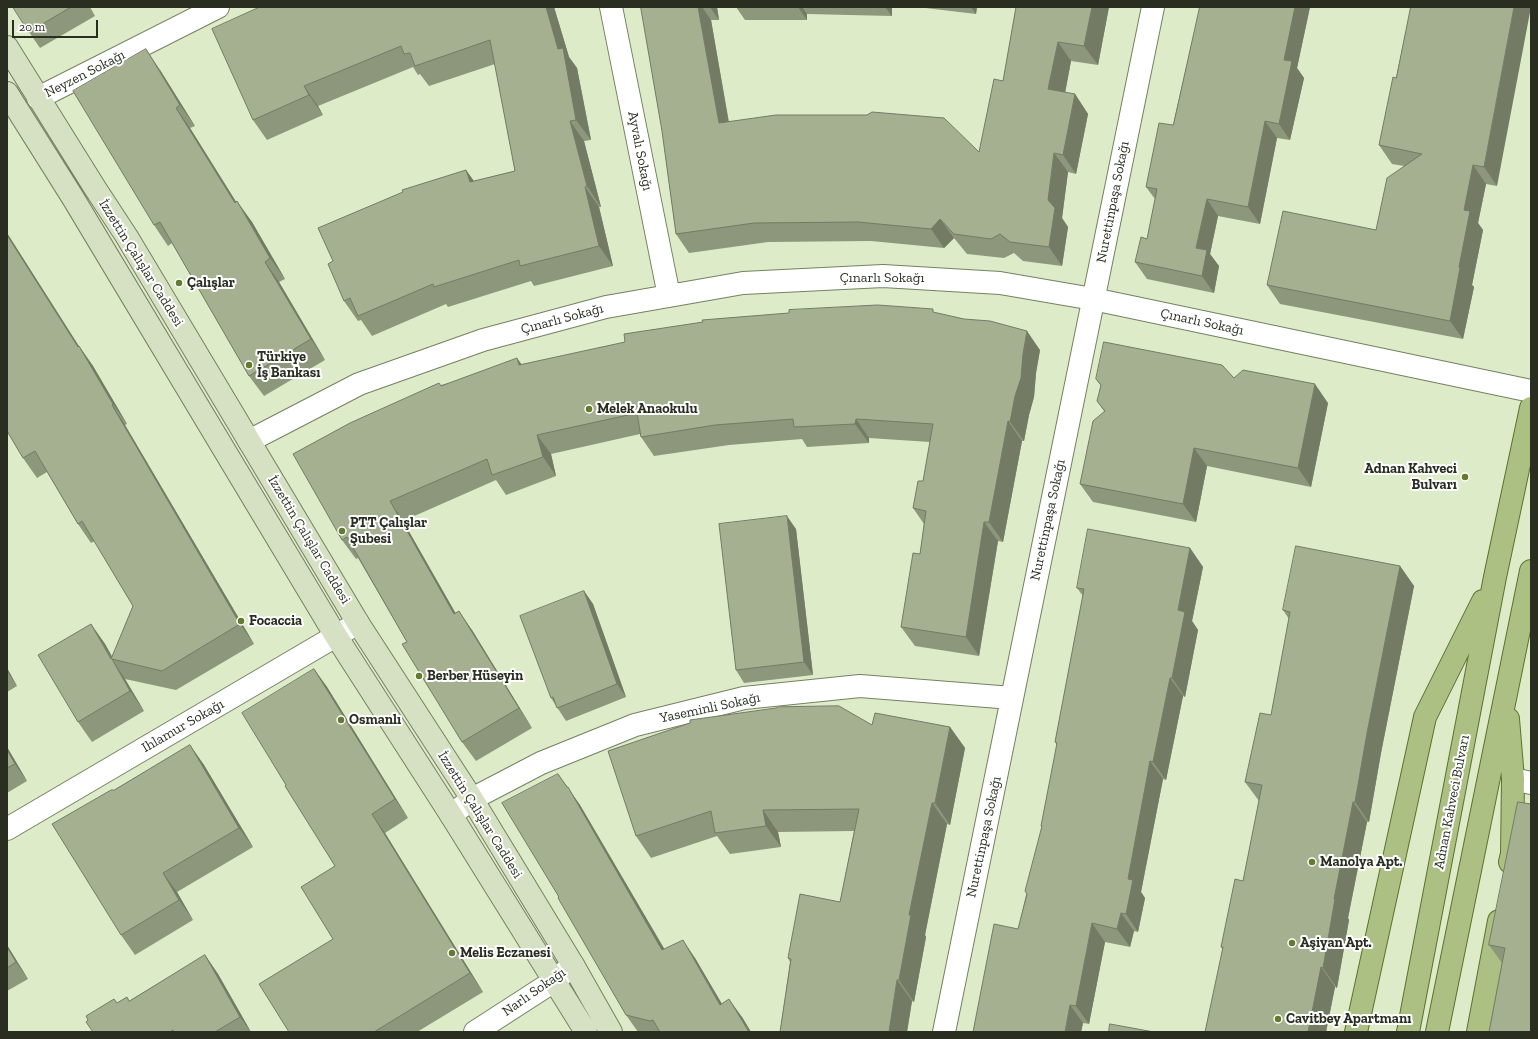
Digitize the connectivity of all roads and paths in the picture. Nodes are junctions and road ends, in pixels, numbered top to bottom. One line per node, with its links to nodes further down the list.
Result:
1 (218, 7): 6 (street, Neyzen Sokağı)
2 (611, 7): 7 (street, Ayvalı Sokağı)
3 (1152, 7): 8 (street, Nurettinpaşa Sokağı)
4 (7, 47): 6 (main road, İzzettin Çalışlar Caddesi)
5 (7, 93): 15 (main road, İzzettin Çalışlar Caddesi)
6 (38, 98): 11 (main road, İzzettin Çalışlar Caddesi)
7 (669, 296): 8 (street, Çınarlı Sokağı); 11 (street, Çınarlı Sokağı)
8 (1093, 299): 9 (street, Çınarlı Sokağı); 17 (street, Nurettinpaşa Sokağı)
9 (1531, 391)
10 (1531, 408): 13 (main road, Adnan Kahveci Bulvarı)
11 (249, 441): 14 (main road, İzzettin Çalışlar Caddesi)
12 (1531, 571): 16 (main road)
13 (1495, 576): 28 (main road); 29 (main road, Adnan Kahveci Bulvarı)
14 (358, 623): 15 (street, Ihlamur Sokağı); 19 (main road, İzzettin Çalışlar Caddesi)
15 (336, 636): 20 (main road, İzzettin Çalışlar Caddesi); 21 (street, Ihlamur Sokağı)
16 (1505, 694): 18 (main road); 30 (main road)
17 (1012, 698): 19 (street, Yaseminli Sokağı); 27 (street, Nurettinpaşa Sokağı)
18 (1522, 781): 31 (main road)
19 (472, 799): 20 (street, Yaseminli Sokağı); 22 (main road, İzzettin Çalışlar Caddesi)
20 (451, 815): 23 (main road, İzzettin Çalışlar Caddesi)
21 (7, 829)
22 (573, 965): 23 (street, Narlı Sokağı); 26 (main road, İzzettin Çalışlar Caddesi)
23 (554, 981): 24 (street, Narlı Sokağı); 25 (main road, İzzettin Çalışlar Caddesi)
24 (475, 1032)
25 (586, 1032)
26 (611, 1032)
27 (944, 1032)
28 (1356, 1032)
29 (1408, 1032)
30 (1437, 1032)
31 (1478, 1032)

